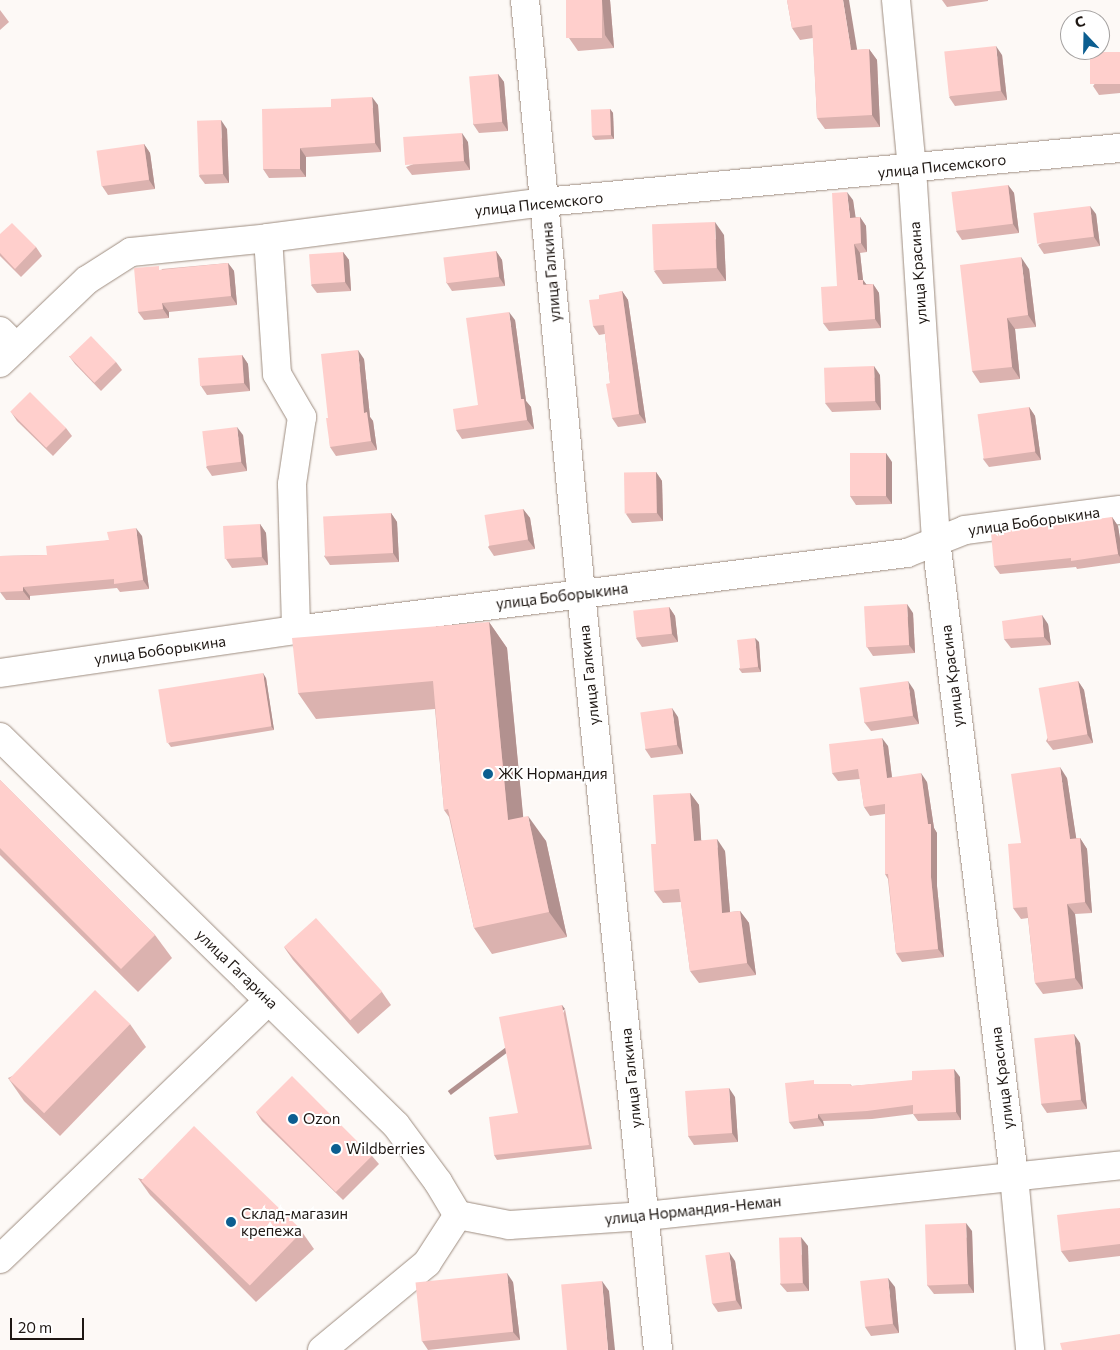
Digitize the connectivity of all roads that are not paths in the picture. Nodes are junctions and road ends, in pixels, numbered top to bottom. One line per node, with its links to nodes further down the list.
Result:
1 (525, 0): 5 (street, улица Галкина)
2 (896, 0): 4 (street, улица Красина)
3 (1120, 148): 4 (street, улица Писемского)
4 (912, 169): 5 (street, улица Писемского); 9 (street, улица Красина)
5 (544, 202): 6 (street, улица Писемского); 10 (street, улица Галкина)
6 (268, 238): 7 (street, улица Писемского); 11 (street)
7 (5, 347)
8 (1120, 510): 9 (street, улица Боборыкина)
9 (936, 540): 10 (street, улица Боборыкина); 16 (street, улица Красина)
10 (581, 593): 11 (street, улица Боборыкина); 18 (street, улица Галкина)
11 (296, 630): 12 (street, улица Боборыкина)
12 (0, 673)
13 (0, 737): 14 (street, улица Гагарина)
14 (268, 1000): 17 (street, улица Гагарина); 19 (street)
15 (1120, 1165): 16 (street, улица Нормандия-Неман)
16 (1014, 1176): 18 (street, улица Нормандия-Неман); 22 (street, улица Красина)
17 (458, 1215): 18 (street, улица Нормандия-Неман); 20 (street)
18 (646, 1216): 21 (street, улица Галкина)
19 (0, 1260)
20 (322, 1350)
21 (658, 1350)
22 (1030, 1350)

